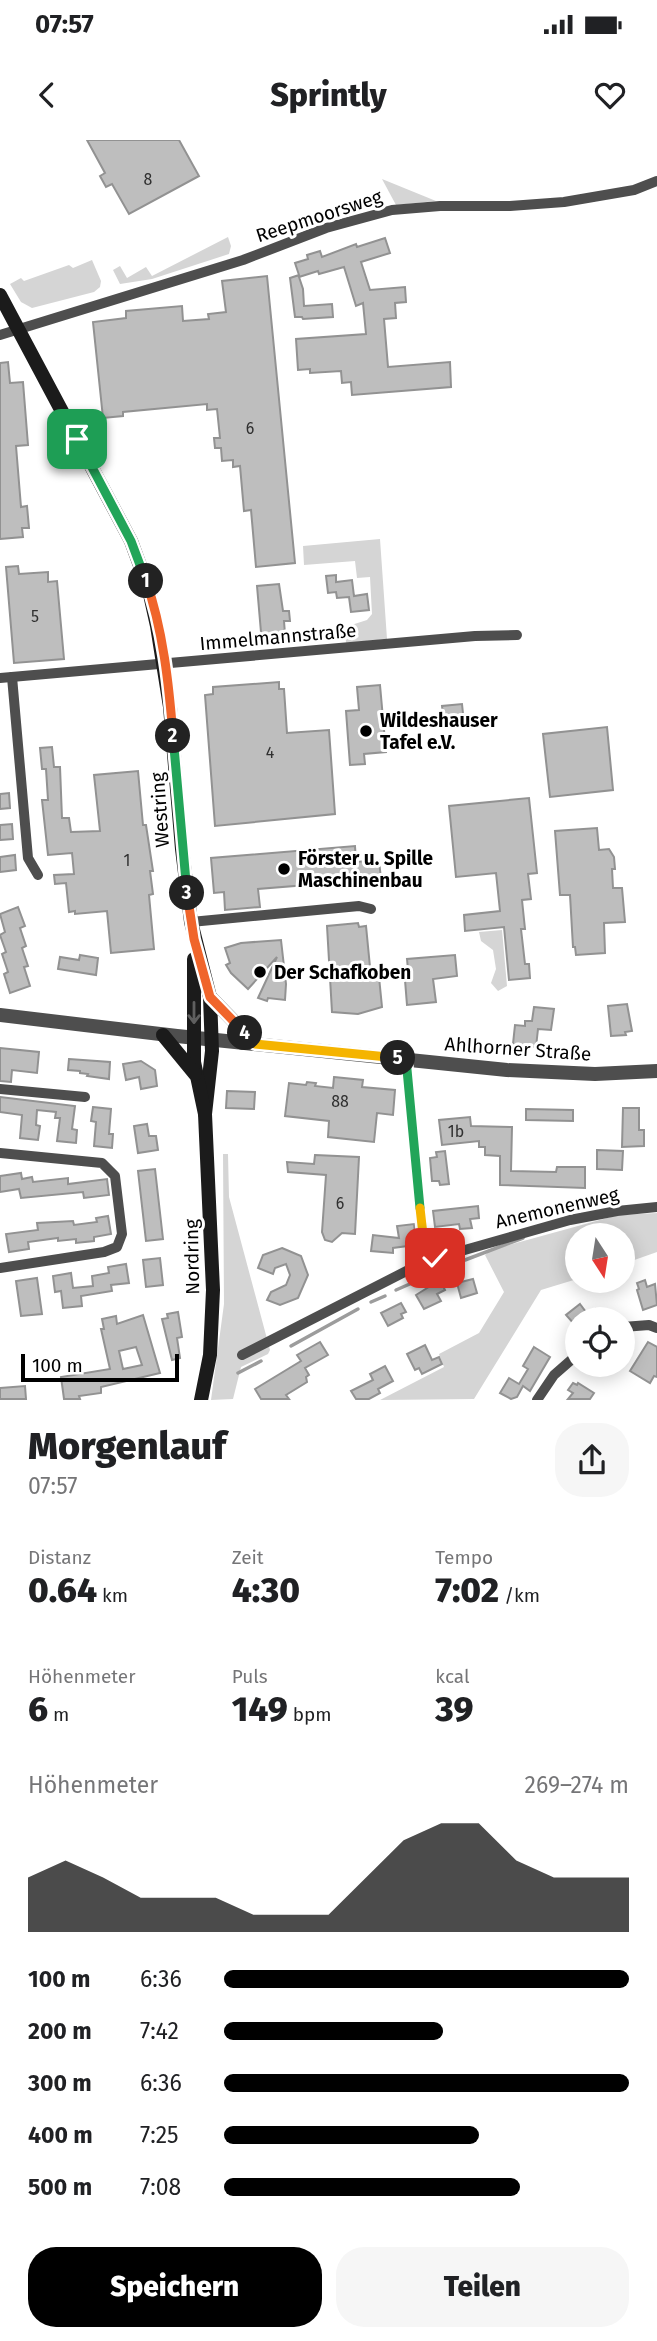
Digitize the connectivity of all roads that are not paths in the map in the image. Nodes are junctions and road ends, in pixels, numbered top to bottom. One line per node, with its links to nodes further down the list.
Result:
1 (657, 181): 3 (street, Reepmoorsweg)
2 (0, 295): 3 (main road, Westring)
3 (19, 330): 4 (street, Reepmoorsweg); 6 (main road, Westring)
4 (0, 335)
5 (517, 635): 6 (street, Immelmannstraße)
6 (164, 665): 7 (street, Immelmannstraße); 10 (main road, Westring)
7 (6, 678): 8 (street)
8 (38, 875)
9 (371, 909): 10 (street)
10 (191, 922): 11 (main road, Westring)
11 (194, 939): 12 (main road, Westring); 15 (main road, Westring, one-way to 15)
12 (210, 997): 16 (main road, Westring); 17 (main road)
13 (0, 1015): 14 (street, Ahlhorner Straße)
14 (163, 1035): 15 (street, Ahlhorner Straße); 20 (main road)
15 (194, 1038): 16 (street, Ahlhorner Straße); 20 (main road, Nordring)
16 (212, 1040): 17 (street, Ahlhorner Straße); 23 (main road, Nordring)
17 (255, 1044): 18 (street, Ahlhorner Straße)
18 (406, 1059): 19 (street, Ahlhorner Straße); 26 (street)
19 (657, 1071)
20 (195, 1074): 23 (main road, Nordring)
21 (0, 1089): 22 (street)
22 (85, 1097)
23 (205, 1114): 32 (main road, Nordring)
24 (0, 1153): 27 (street)
25 (657, 1207): 26 (street, Anemonenweg)
26 (426, 1261): 30 (street, Anemonenweg)
27 (0, 1268)
28 (635, 1326): 29 (street)
29 (657, 1328)
30 (242, 1355)
31 (565, 1365): 33 (street)
32 (201, 1399)
33 (538, 1399)

